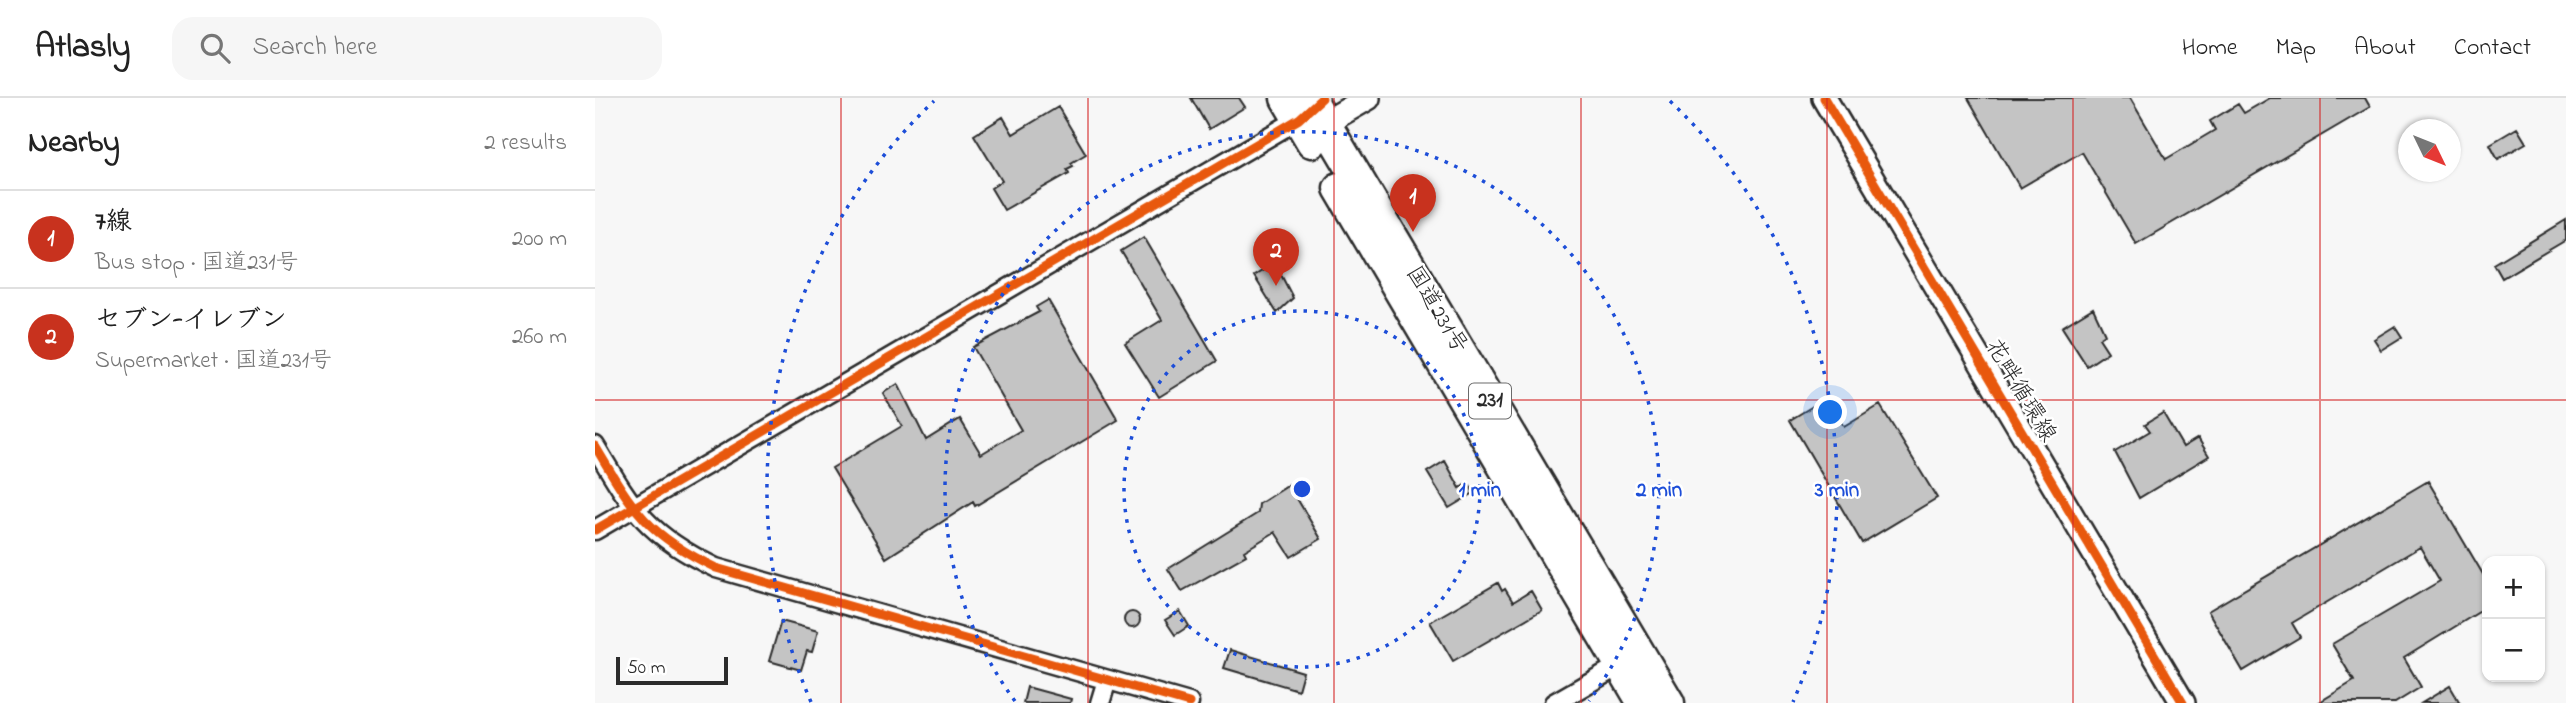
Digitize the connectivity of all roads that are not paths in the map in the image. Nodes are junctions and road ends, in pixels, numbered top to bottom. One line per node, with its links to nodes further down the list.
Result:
1 (1368, 98): 3 (street)
2 (1824, 98): 14 (street, 花畔循環線)
3 (1309, 107): 5 (street); 7 (highway, 国道231号 / 231)
4 (595, 446): 5 (street)
5 (632, 508): 6 (street); 8 (street)
6 (595, 530)
7 (1630, 659): 11 (street); 12 (highway, 国道231号 / 231); 13 (highway, 国道231号 / 231)
8 (1107, 680): 9 (street); 10 (street)
9 (1100, 703)
10 (1189, 703)
11 (1554, 703)
12 (1643, 703)
13 (1669, 703)
14 (2183, 703)

